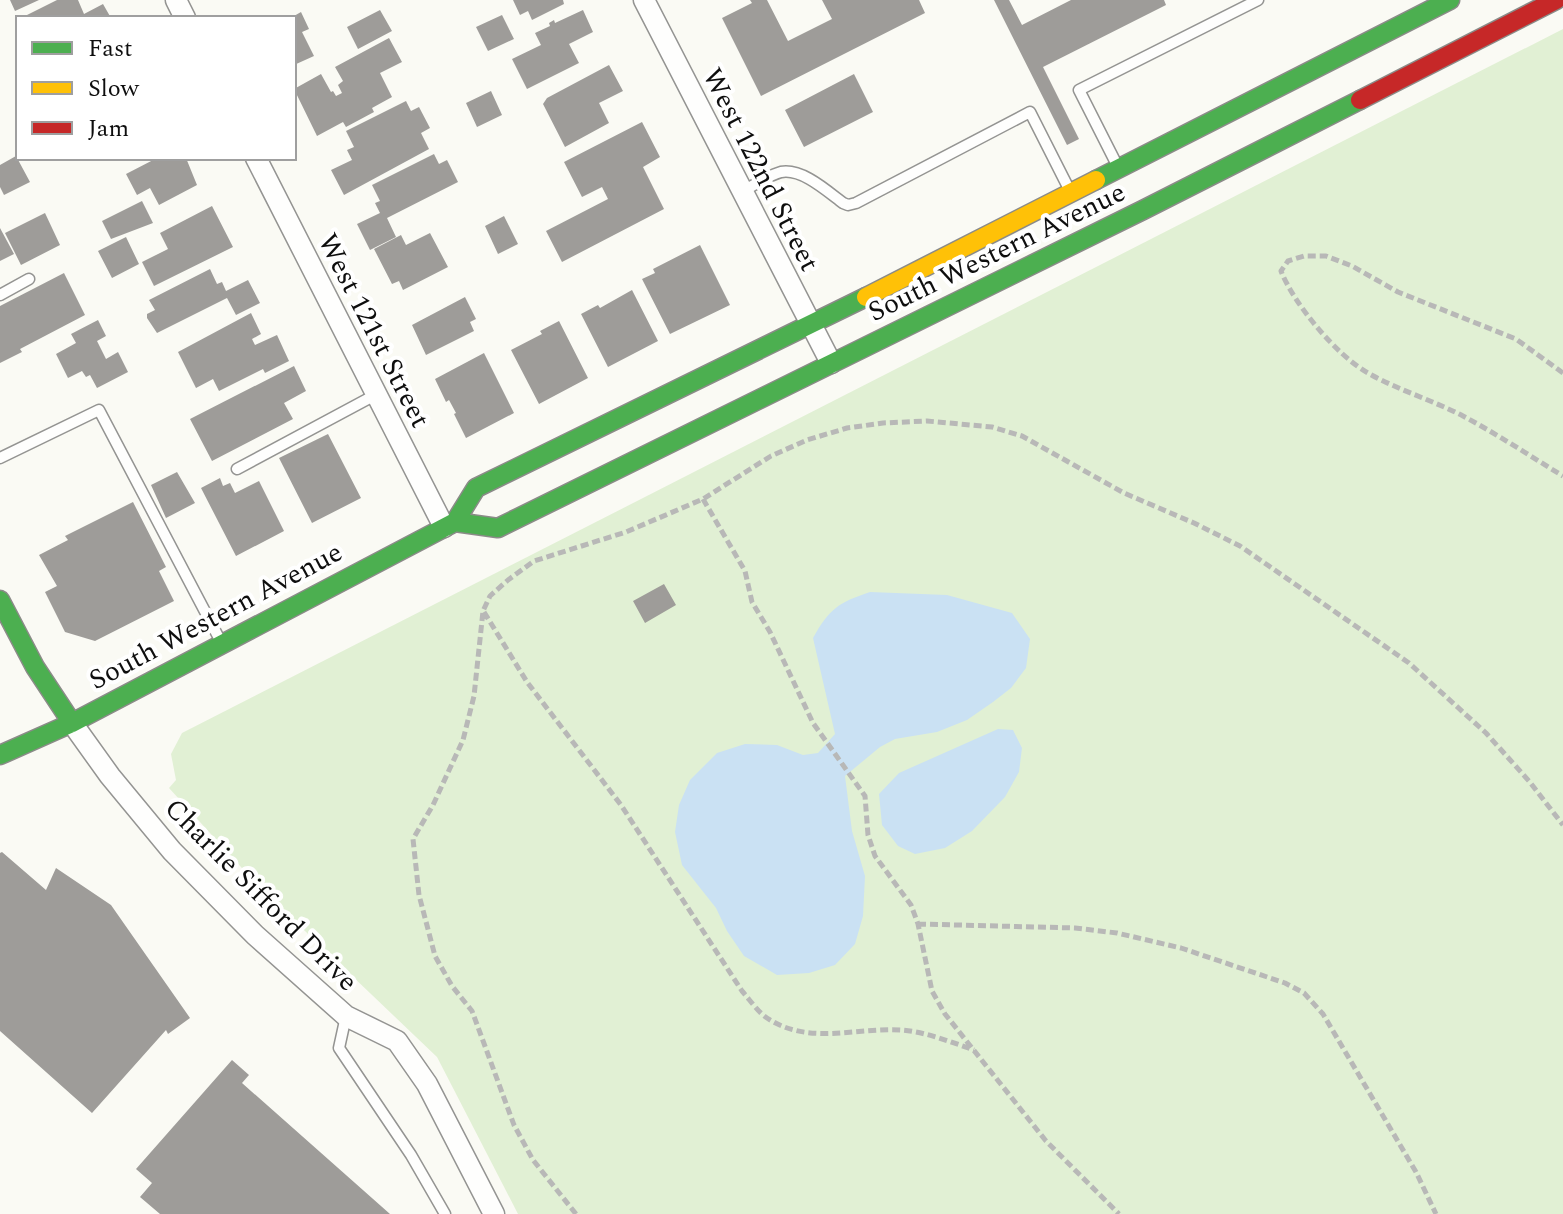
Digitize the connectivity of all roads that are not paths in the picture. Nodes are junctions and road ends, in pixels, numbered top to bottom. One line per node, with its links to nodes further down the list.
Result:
1 (644, 0): 7 (street, West 122nd Street)
2 (1258, 0): 6 (lane)
3 (1450, 0): 6 (main road, South Western Avenue)
4 (1556, 0): 12 (main road, South Western Avenue)
5 (257, 160): 13 (street, West 121st Street)
6 (1118, 167): 8 (main road, South Western Avenue)
7 (741, 192): 8 (lane); 11 (street, West 122nd Street)
8 (1070, 192): 11 (main road, South Western Avenue)
9 (29, 279): 10 (lane)
10 (0, 295)
11 (811, 325): 12 (street, West 122nd Street); 16 (main road, South Western Avenue)
12 (831, 363): 16 (main road, South Western Avenue)
13 (377, 394): 15 (lane); 16 (street, West 121st Street)
14 (0, 458): 18 (lane)
15 (237, 469)
16 (449, 524): 18 (main road, South Western Avenue)
17 (0, 600): 19 (main road)
18 (221, 644): 19 (main road, South Western Avenue)
19 (72, 723): 20 (main road, South Western Avenue); 21 (street, Charlie Sifford Drive)
20 (0, 755)
21 (346, 1016): 22 (lane); 23 (street, Charlie Sifford Drive)
22 (445, 1214)
23 (494, 1214)

